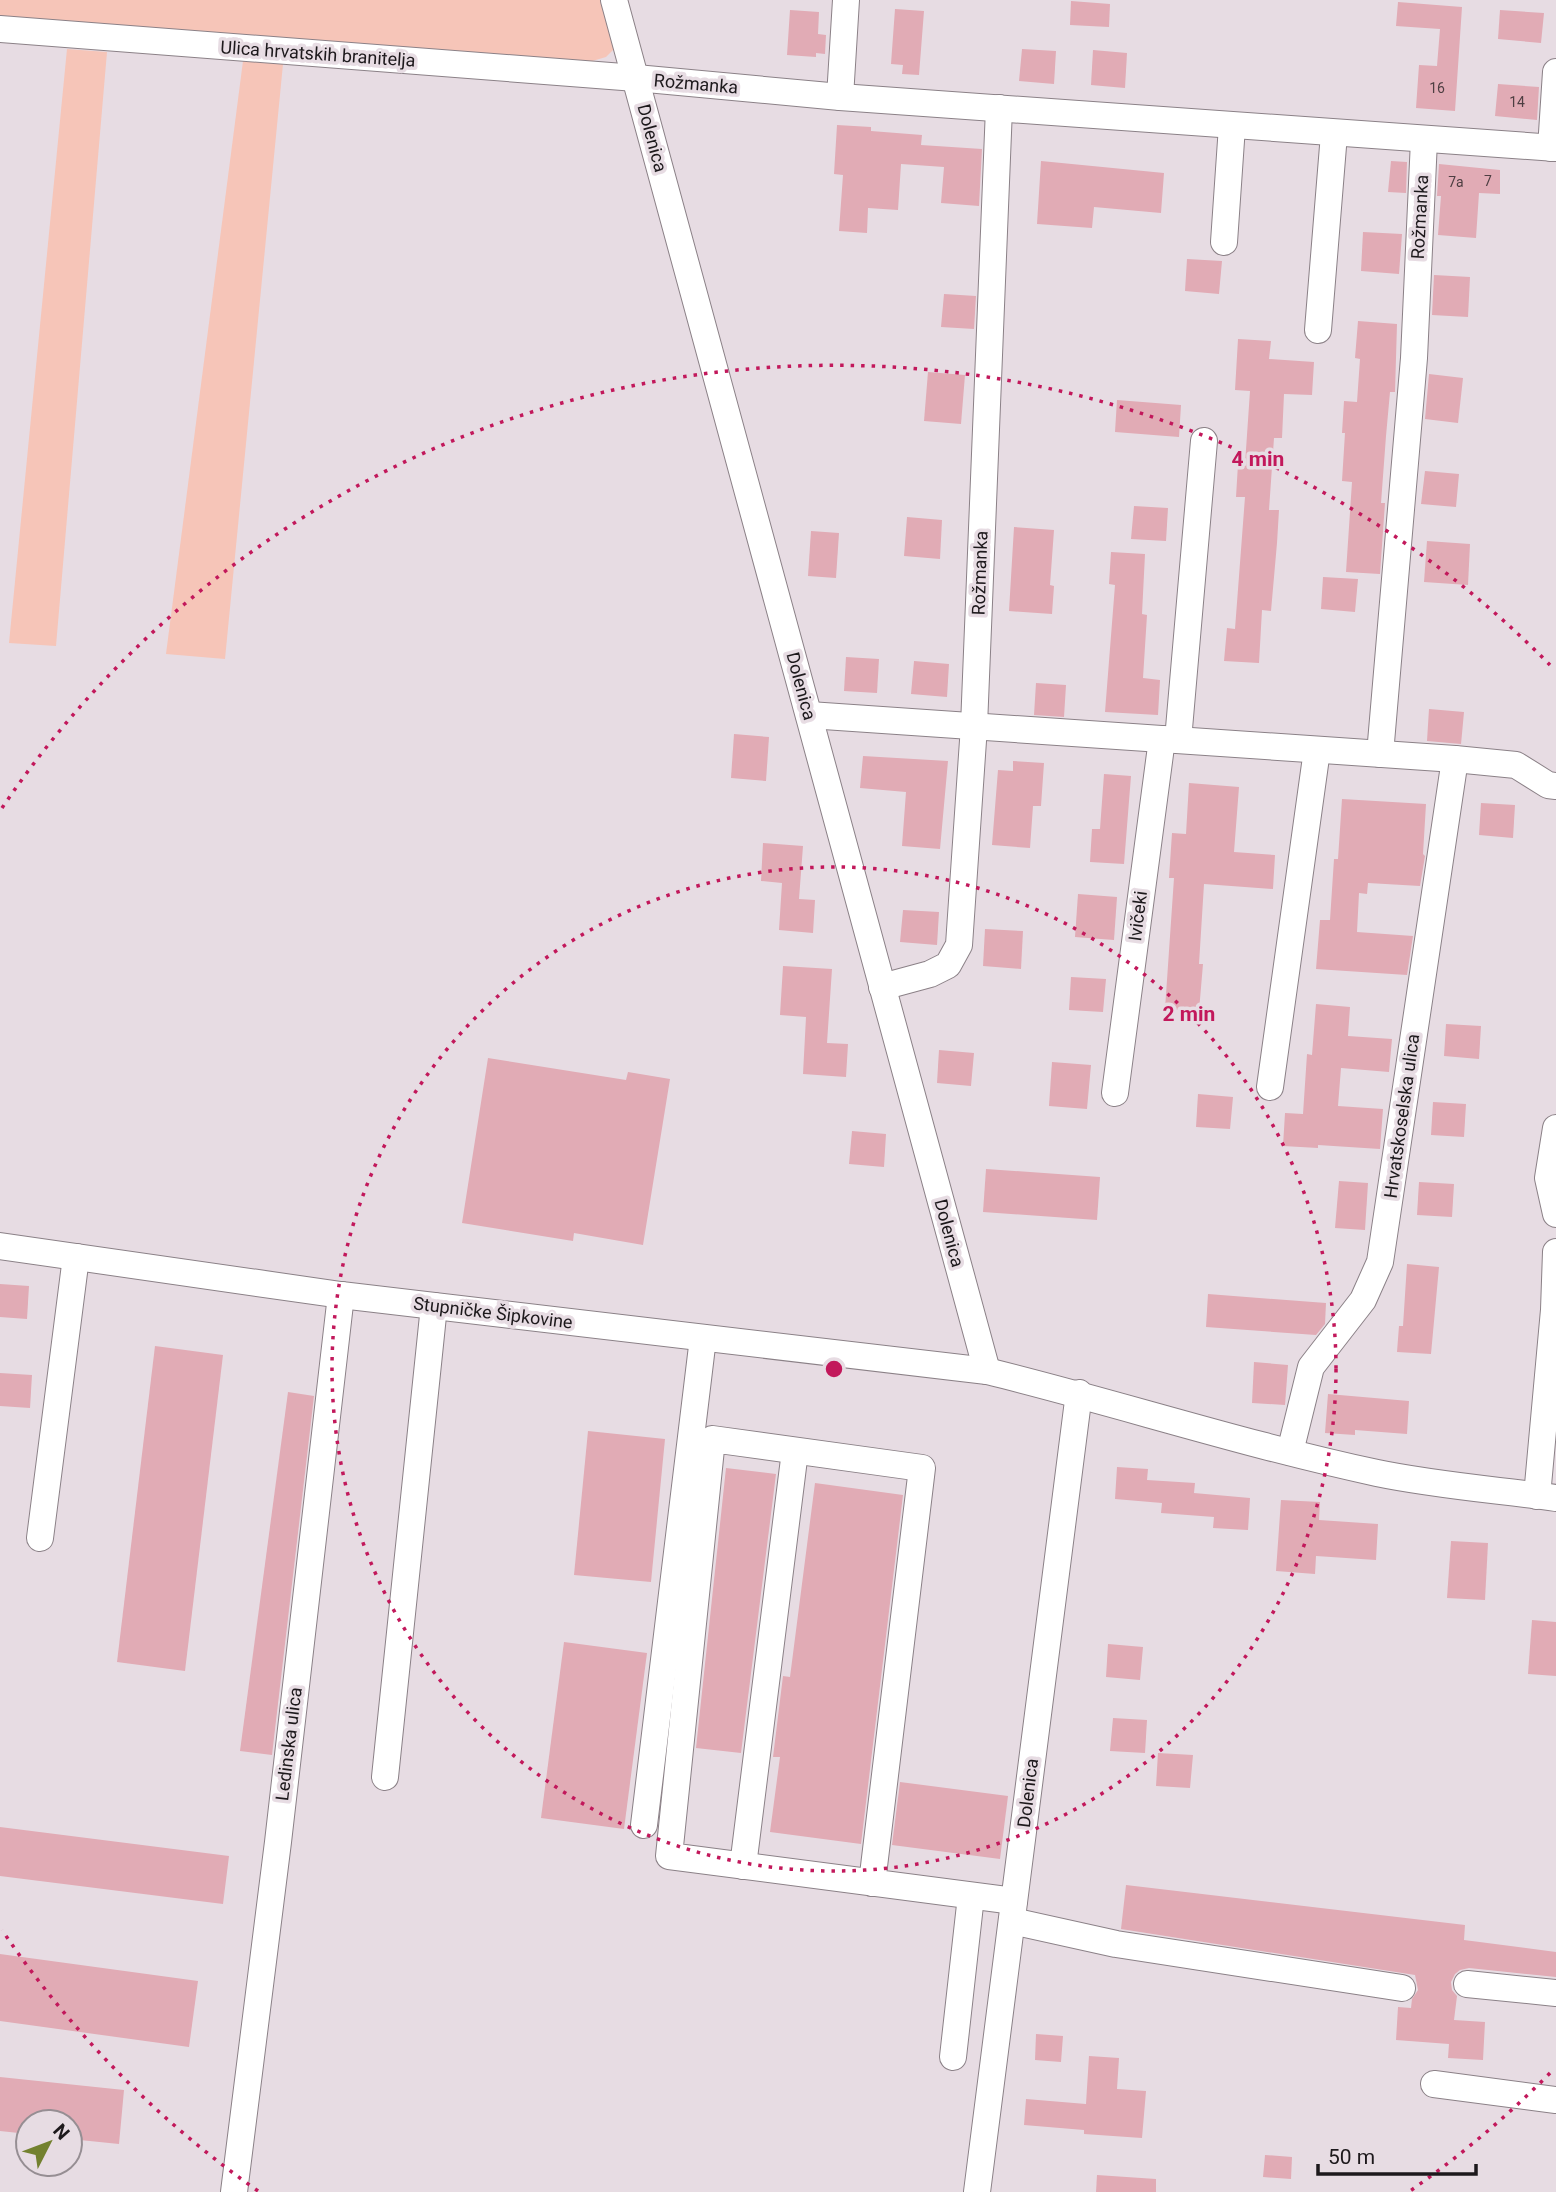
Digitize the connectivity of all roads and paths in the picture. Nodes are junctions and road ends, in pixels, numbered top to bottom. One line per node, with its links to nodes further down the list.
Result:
1 (614, 0): 5 (street, Dolenica)
2 (846, 0): 6 (street)
3 (0, 29): 5 (street, Ulica hrvatskih branitelja)
4 (1556, 72): 11 (street)
5 (635, 78): 6 (street, Rožmanka); 15 (street, Dolenica)
6 (840, 97): 7 (street, Rožmanka)
7 (999, 108): 8 (street, Rožmanka); 16 (street, Rožmanka)
8 (1232, 126): 9 (street, Rožmanka); 12 (street)
9 (1334, 134): 10 (street, Rožmanka); 13 (street)
10 (1424, 140): 11 (street, Rožmanka); 19 (street, Rožmanka)
11 (1553, 148)
12 (1224, 242)
13 (1318, 330)
14 (1204, 441): 17 (street, Ivičeki)
15 (809, 715): 16 (street); 22 (street, Dolenica)
16 (974, 726): 17 (street); 22 (street, Rožmanka)
17 (1170, 739): 18 (street); 24 (street, Ivičeki)
18 (1317, 750): 19 (street); 23 (street)
19 (1380, 754): 20 (street)
20 (1455, 759): 21 (street); 36 (street, Hrvatskoselska ulica)
21 (1556, 786)
22 (883, 987): 33 (street, Dolenica)
23 (1270, 1087)
24 (1115, 1094)
25 (1556, 1128): 26 (street)
26 (1556, 1214)
27 (0, 1246): 29 (street, Stupničke Šipkovine)
28 (1556, 1252): 37 (street)
29 (76, 1257): 30 (street, Stupničke Šipkovine); 38 (street)
30 (341, 1295): 31 (street, Stupničke Šipkovine); 51 (street, Ledinska ulica)
31 (434, 1306): 32 (street, Stupničke Šipkovine); 39 (street)
32 (703, 1338): 33 (street, Stupničke Šipkovine); 40 (street)
33 (986, 1371): 34 (street)
34 (1079, 1394): 36 (street); 44 (street, Dolenica)
35 (795, 1451): 41 (street); 41 (street); 42 (street)
36 (1290, 1452): 37 (street)
37 (1547, 1497)
38 (40, 1538)
39 (385, 1777)
40 (644, 1825)
41 (743, 1866): 42 (street)
42 (872, 1883): 43 (street)
43 (971, 1896): 44 (street); 48 (street)
44 (1013, 1911): 46 (street); 52 (street, Dolenica)
45 (1467, 1984): 47 (street)
46 (1402, 1988)
47 (1556, 1993)
48 (953, 2057)
49 (1434, 2084): 50 (street)
50 (1556, 2100)
51 (234, 2192)
52 (977, 2192)

